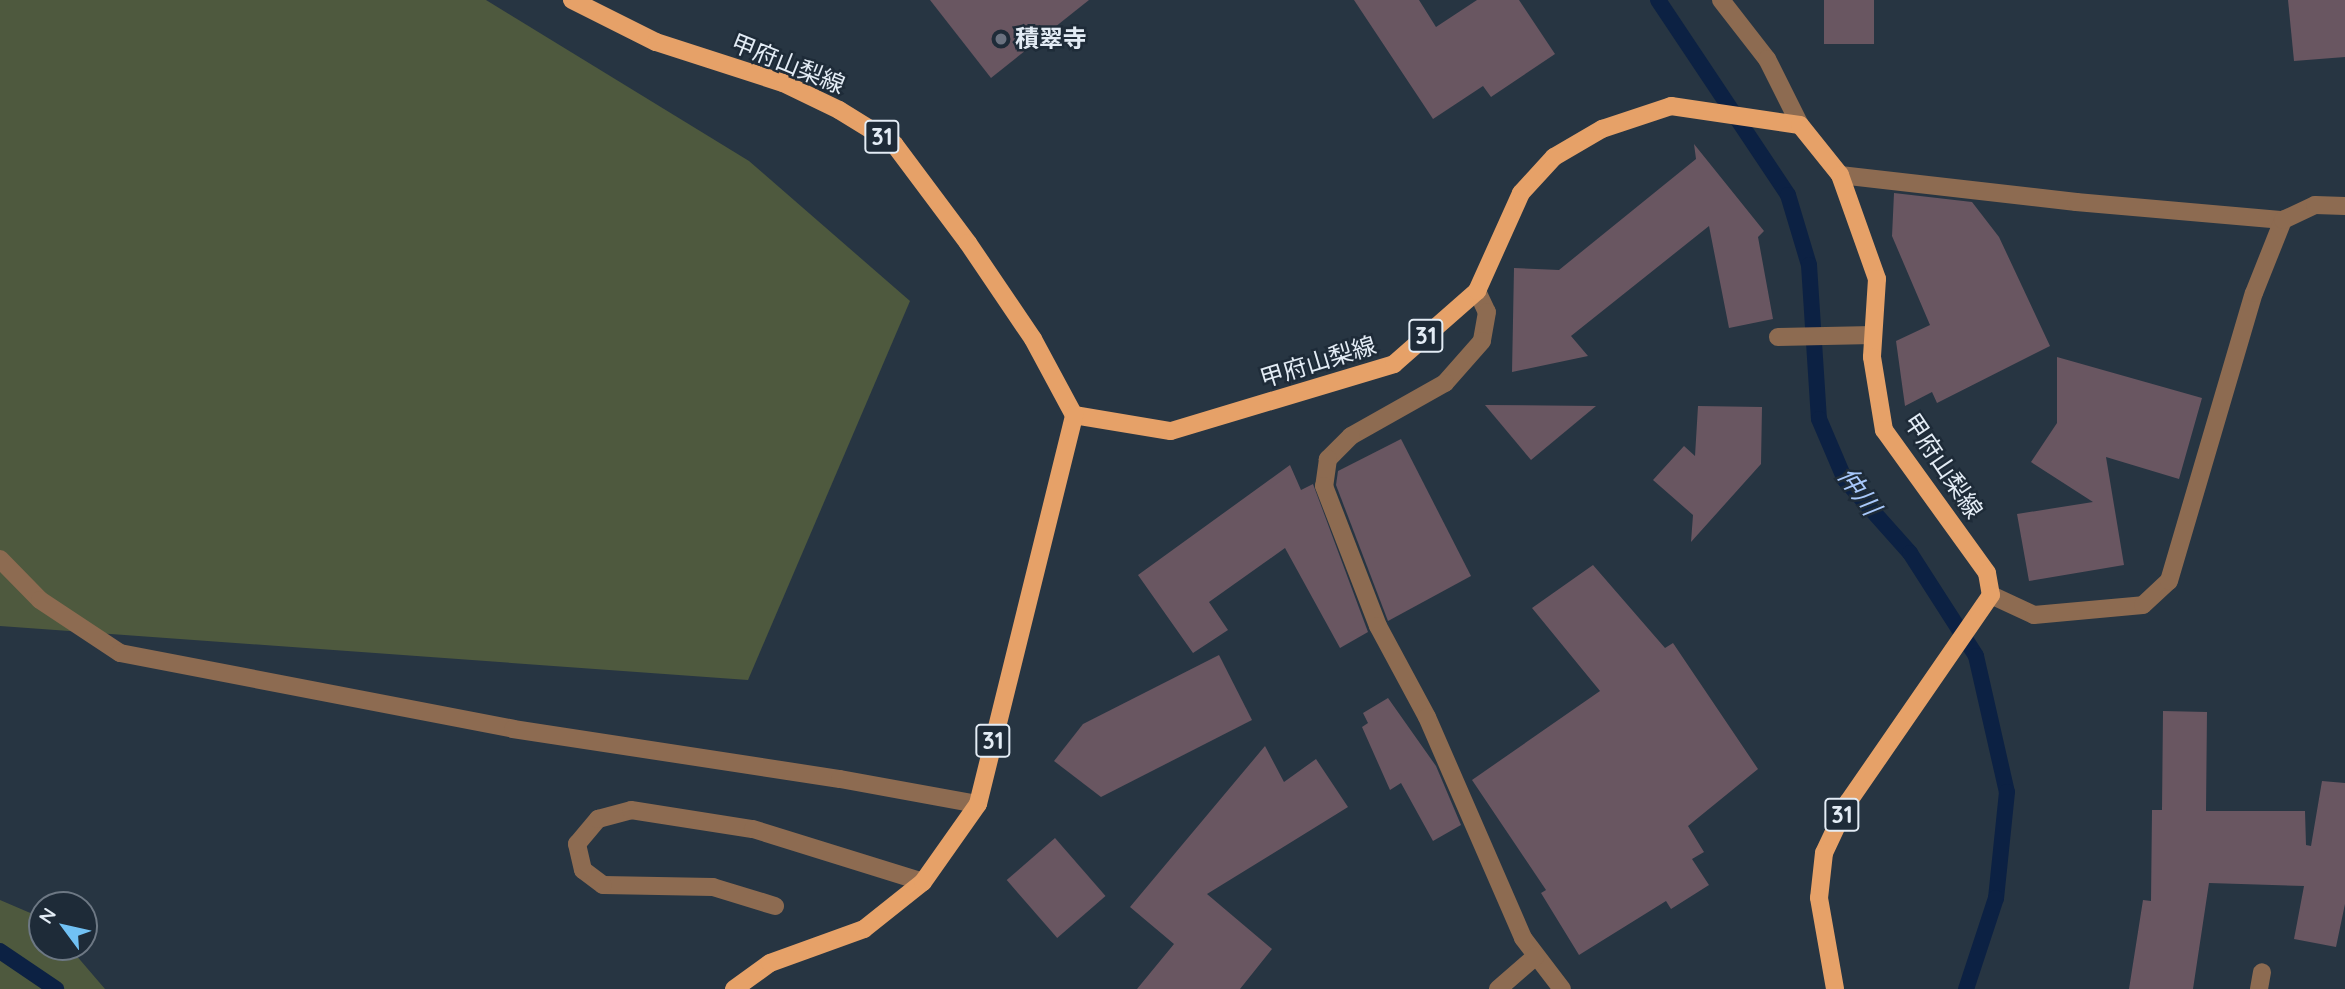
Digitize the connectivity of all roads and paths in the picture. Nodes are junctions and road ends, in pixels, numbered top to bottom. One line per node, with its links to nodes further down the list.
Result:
1 (572, 0): 10 (main road, 甲府山梨線 / 31)
2 (1721, 0): 3 (street)
3 (1800, 125): 4 (main road, 甲府山梨線); 7 (main road, 甲府山梨線 / 31)
4 (1840, 175): 6 (street); 8 (main road, 甲府山梨線)
5 (2345, 206): 6 (street)
6 (2283, 220): 12 (street)
7 (1477, 291): 10 (main road, 甲府山梨線 / 31); 16 (street)
8 (1873, 335): 9 (street); 12 (main road, 甲府山梨線)
9 (1778, 337)
10 (1074, 415): 13 (main road, 31)
11 (0, 559): 13 (street)
12 (1991, 595): 20 (main road, 31)
13 (978, 804): 14 (main road, 31)
14 (923, 882): 15 (street); 17 (main road, 31)
15 (775, 906)
16 (1536, 956): 18 (street); 19 (street)
17 (734, 989)
18 (1498, 989)
19 (1562, 989)
20 (1835, 989)

